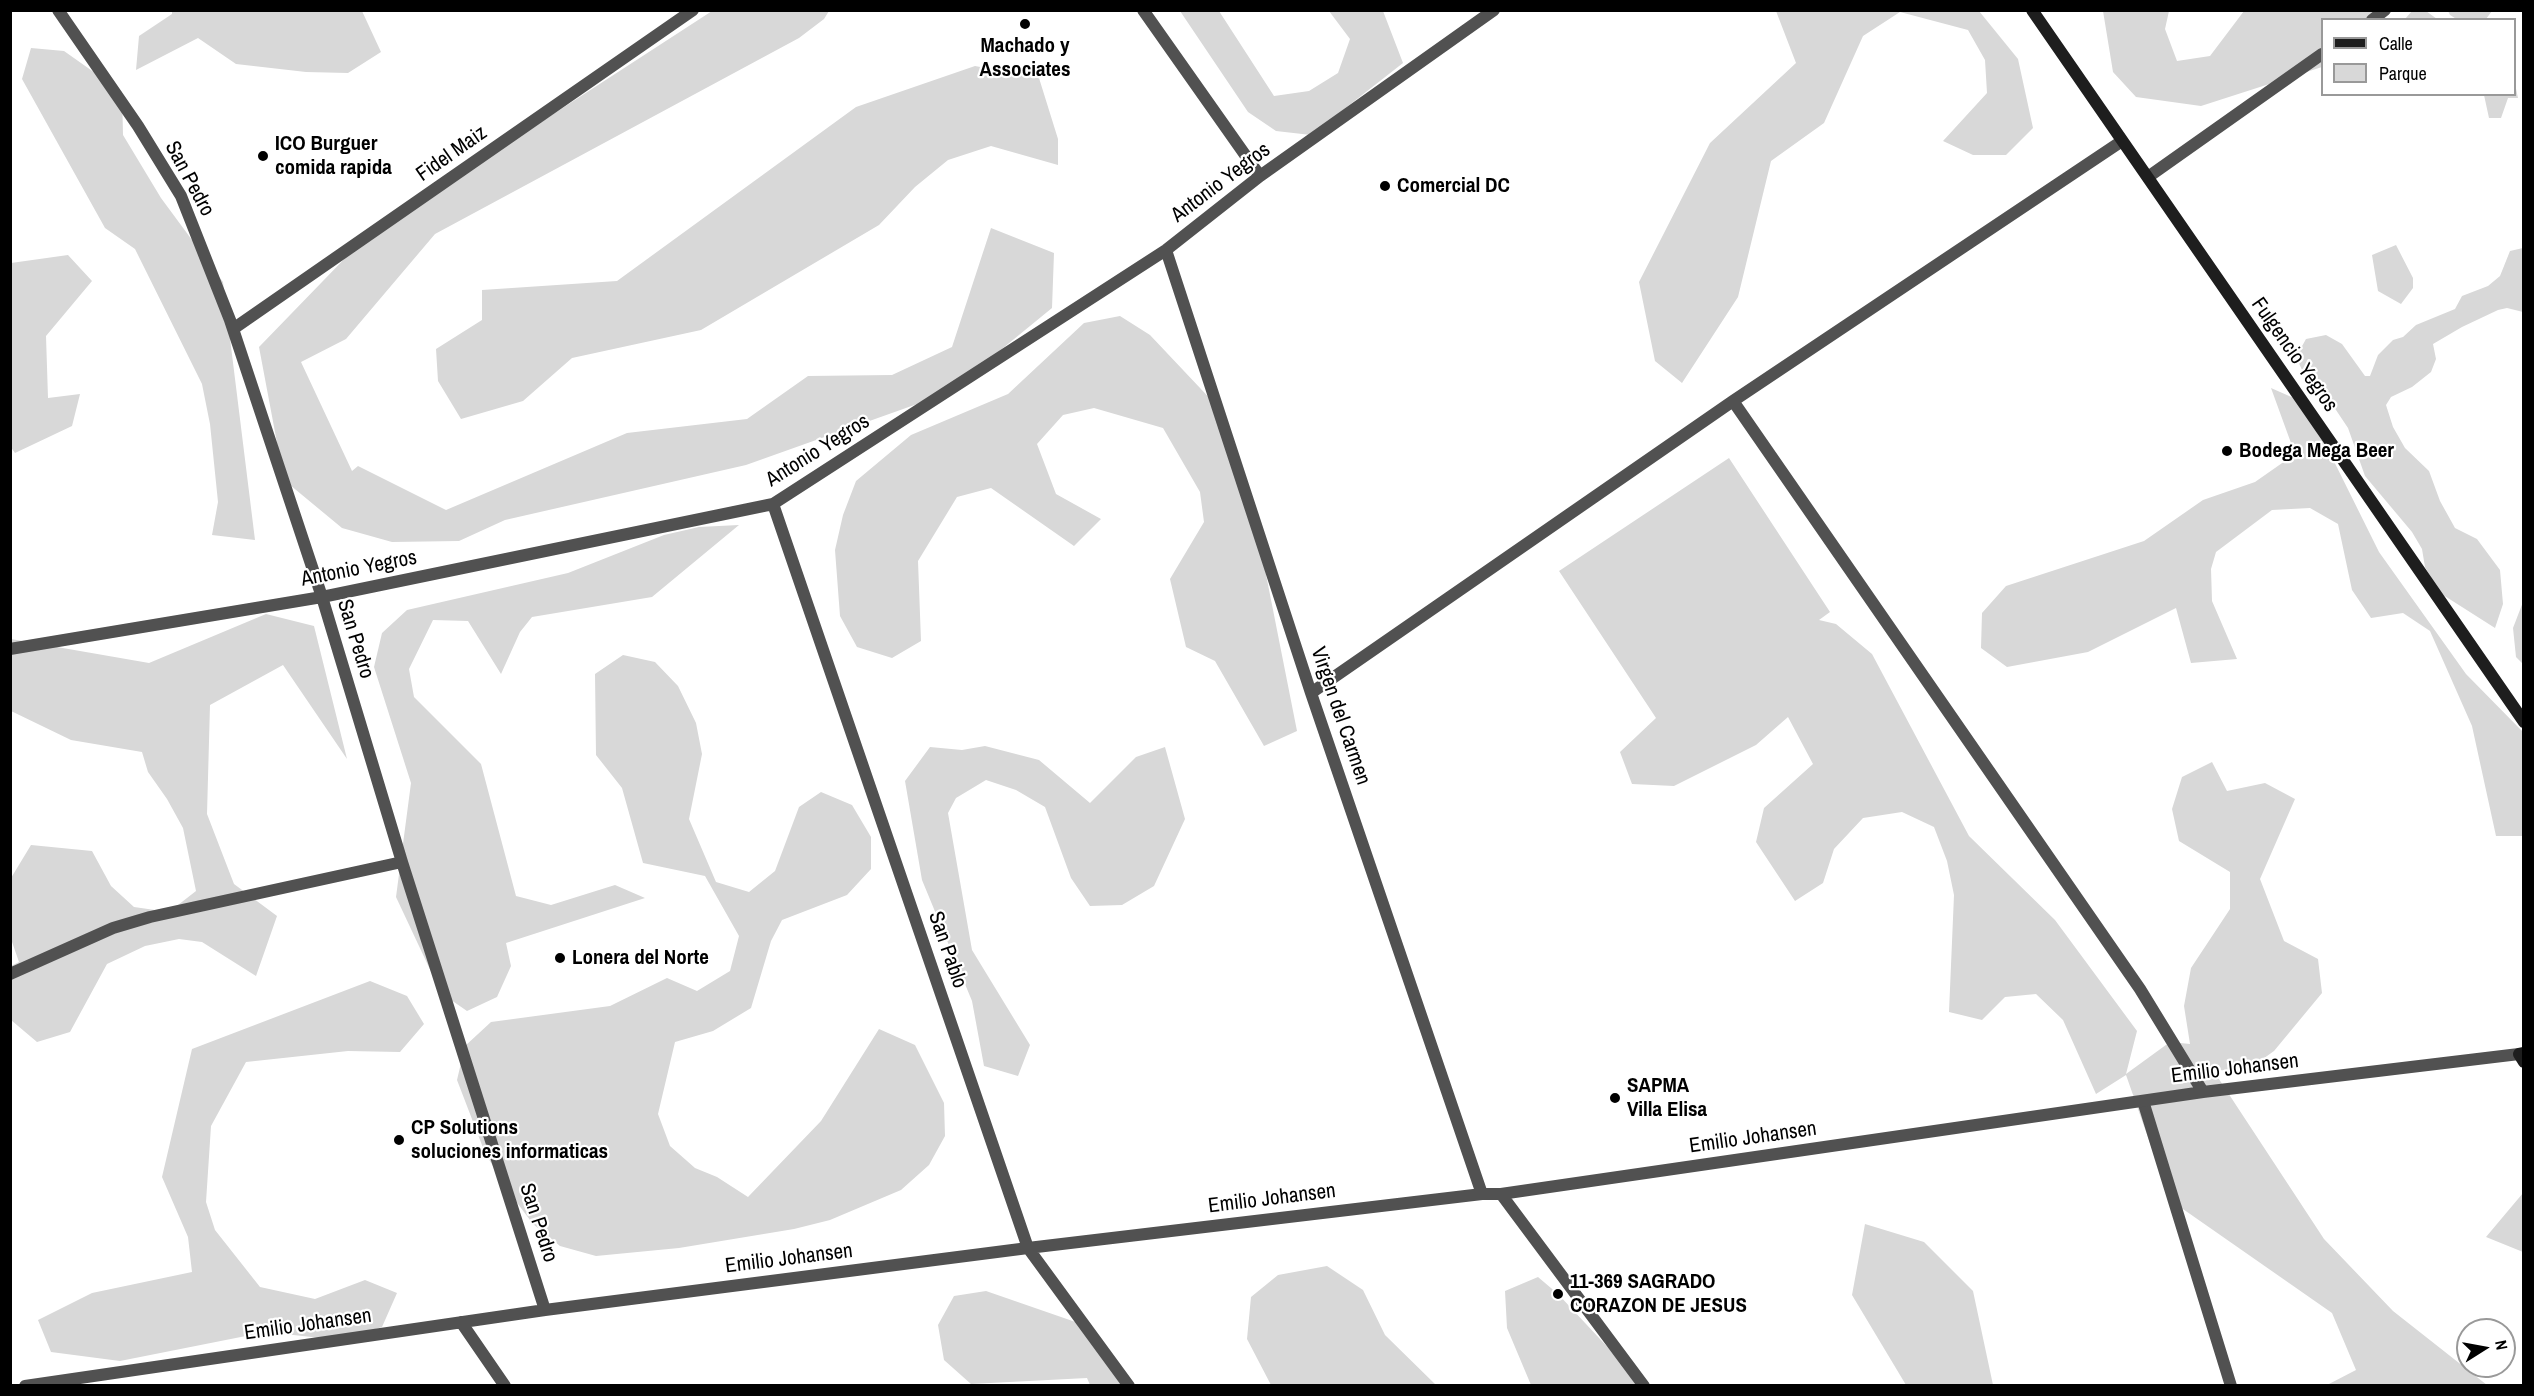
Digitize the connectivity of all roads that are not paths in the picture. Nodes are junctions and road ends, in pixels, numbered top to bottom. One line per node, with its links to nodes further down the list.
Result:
1 (58, 10): 11 (street, San Pedro)
2 (693, 10): 11 (street, Fidel Maiz)
3 (1143, 10): 8 (street)
4 (1494, 10): 8 (street, Antonio Yegros)
5 (2032, 10): 7 (street, Fulgencio Yegros)
6 (2321, 55): 9 (street)
7 (2122, 141): 9 (street, Fulgencio Yegros); 12 (street)
8 (1260, 176): 10 (street, Antonio Yegros)
9 (2148, 177): 17 (street, Fulgencio Yegros)
10 (1166, 250): 13 (street, Antonio Yegros); 16 (street, Virgen del Carmen)
11 (233, 329): 14 (street, San Pedro)
12 (1733, 401): 16 (street); 21 (street)
13 (773, 504): 14 (street, Antonio Yegros); 25 (street, San Pablo)
14 (322, 597): 15 (street, Antonio Yegros); 18 (street, San Pedro)
15 (10, 649)
16 (1311, 693): 23 (street, Virgen del Carmen)
17 (2523, 722)
18 (402, 862): 19 (street); 26 (street, San Pedro)
19 (10, 974)
20 (2522, 1056): 21 (street, Emilio Johansen)
21 (2204, 1092): 22 (street, Emilio Johansen)
22 (2143, 1101): 24 (street, Emilio Johansen); 32 (street)
23 (1482, 1194): 24 (street, Emilio Johansen); 25 (street, Emilio Johansen)
24 (1501, 1194): 31 (street)
25 (1028, 1248): 26 (street, Emilio Johansen); 30 (street, San Pablo)
26 (545, 1310): 27 (street, Emilio Johansen)
27 (462, 1322): 28 (street, Emilio Johansen); 29 (street)
28 (25, 1386)
29 (505, 1386)
30 (1129, 1386)
31 (1644, 1386)
32 (2231, 1386)

